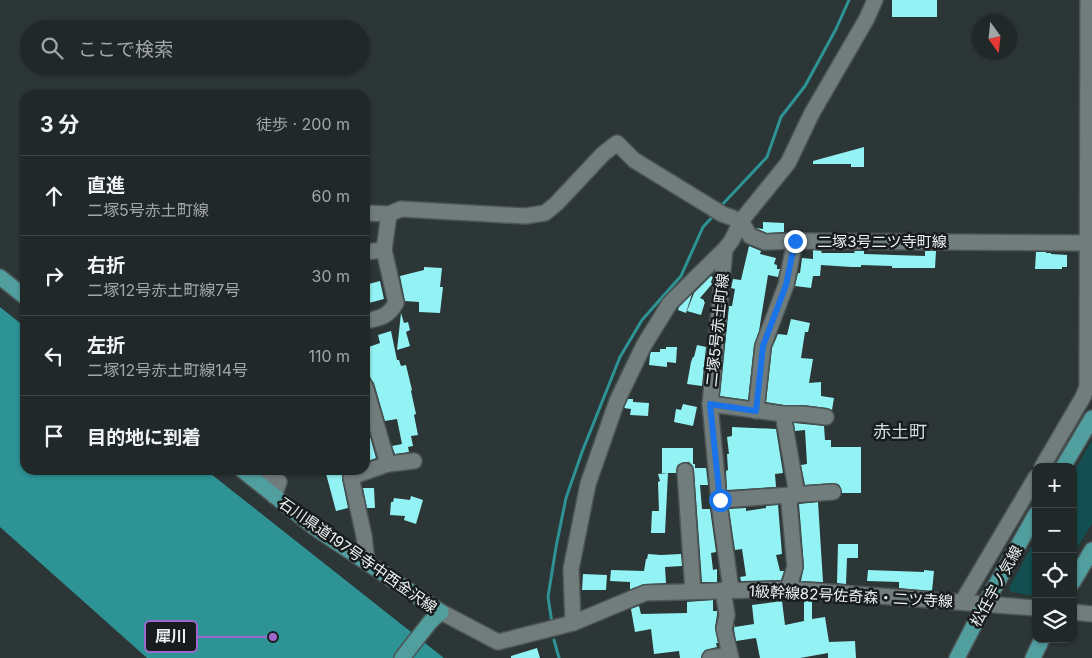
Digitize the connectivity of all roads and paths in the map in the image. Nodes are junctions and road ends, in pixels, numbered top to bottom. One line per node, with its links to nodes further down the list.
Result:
1 (875, 0): 5 (street)
2 (1088, 0): 7 (street)
3 (370, 213): 4 (street)
4 (389, 214): 5 (street, 二塚3号二ツ寺町線); 9 (street)
5 (741, 221): 6 (street, 二塚3号二ツ寺町線); 8 (street)
6 (795, 241): 7 (street, 二塚3号二ツ寺町線); 17 (street)
7 (1087, 243): 14 (street)
8 (725, 249): 16 (street, 二塚5号赤土町線); 48 (street)
9 (384, 250): 10 (street); 13 (street)
10 (370, 251)
11 (0, 277): 12 (main road)
12 (20, 293)
13 (370, 321)
14 (1089, 391): 22 (street)
15 (370, 403): 24 (street)
16 (710, 404): 17 (street); 34 (street, 二塚5号赤土町線)
17 (756, 411): 18 (street)
18 (783, 414): 19 (street); 32 (street)
19 (826, 417)
20 (1092, 418): 23 (main road)
21 (414, 461): 24 (street)
22 (1044, 463)
23 (1064, 463)
24 (388, 464): 25 (street)
25 (370, 468)
26 (685, 471): 41 (street)
27 (248, 475): 33 (main road, 石川県道197号寺中西金沢線)
28 (271, 475): 33 (street)
29 (349, 475): 37 (street)
30 (1032, 484): 42 (street)
31 (833, 492): 32 (street)
32 (792, 495): 34 (street); 39 (street)
33 (274, 496): 37 (main road, 石川県道197号寺中西金沢線)
34 (720, 500): 40 (street, 二塚5号赤土町線)
35 (1032, 521): 43 (main road, 松任宇ノ気線)
36 (1092, 550): 38 (main road)
37 (367, 564): 45 (main road, 石川県道197号寺中西金沢線)
38 (1077, 575)
39 (788, 589): 40 (street, 1級幹線82号佐奇森・二ツ寺線); 42 (street, 1級幹線82号佐奇森・二ツ寺線)
40 (727, 590): 41 (street, 1級幹線82号佐奇森・二ツ寺線); 50 (street, 二塚5号赤土町線)
41 (693, 591): 48 (street, 1級幹線82号佐奇森・二ツ寺線)
42 (962, 602): 43 (street, 1級幹線82号佐奇森・二ツ寺線)
43 (985, 604): 44 (street, 1級幹線82号佐奇森・二ツ寺線); 53 (main road, 松任宇ノ気線)
44 (1032, 608)
45 (441, 612): 48 (street, 1級幹線82号佐奇森・二ツ寺線); 51 (main road, 石川県道197号寺中西金沢線)
46 (1077, 612): 47 (street)
47 (1092, 614)
48 (573, 623)
49 (1040, 643): 54 (main road)
50 (730, 656): 52 (street)
51 (402, 658)
52 (710, 658)
53 (957, 658)
54 (1033, 658)

